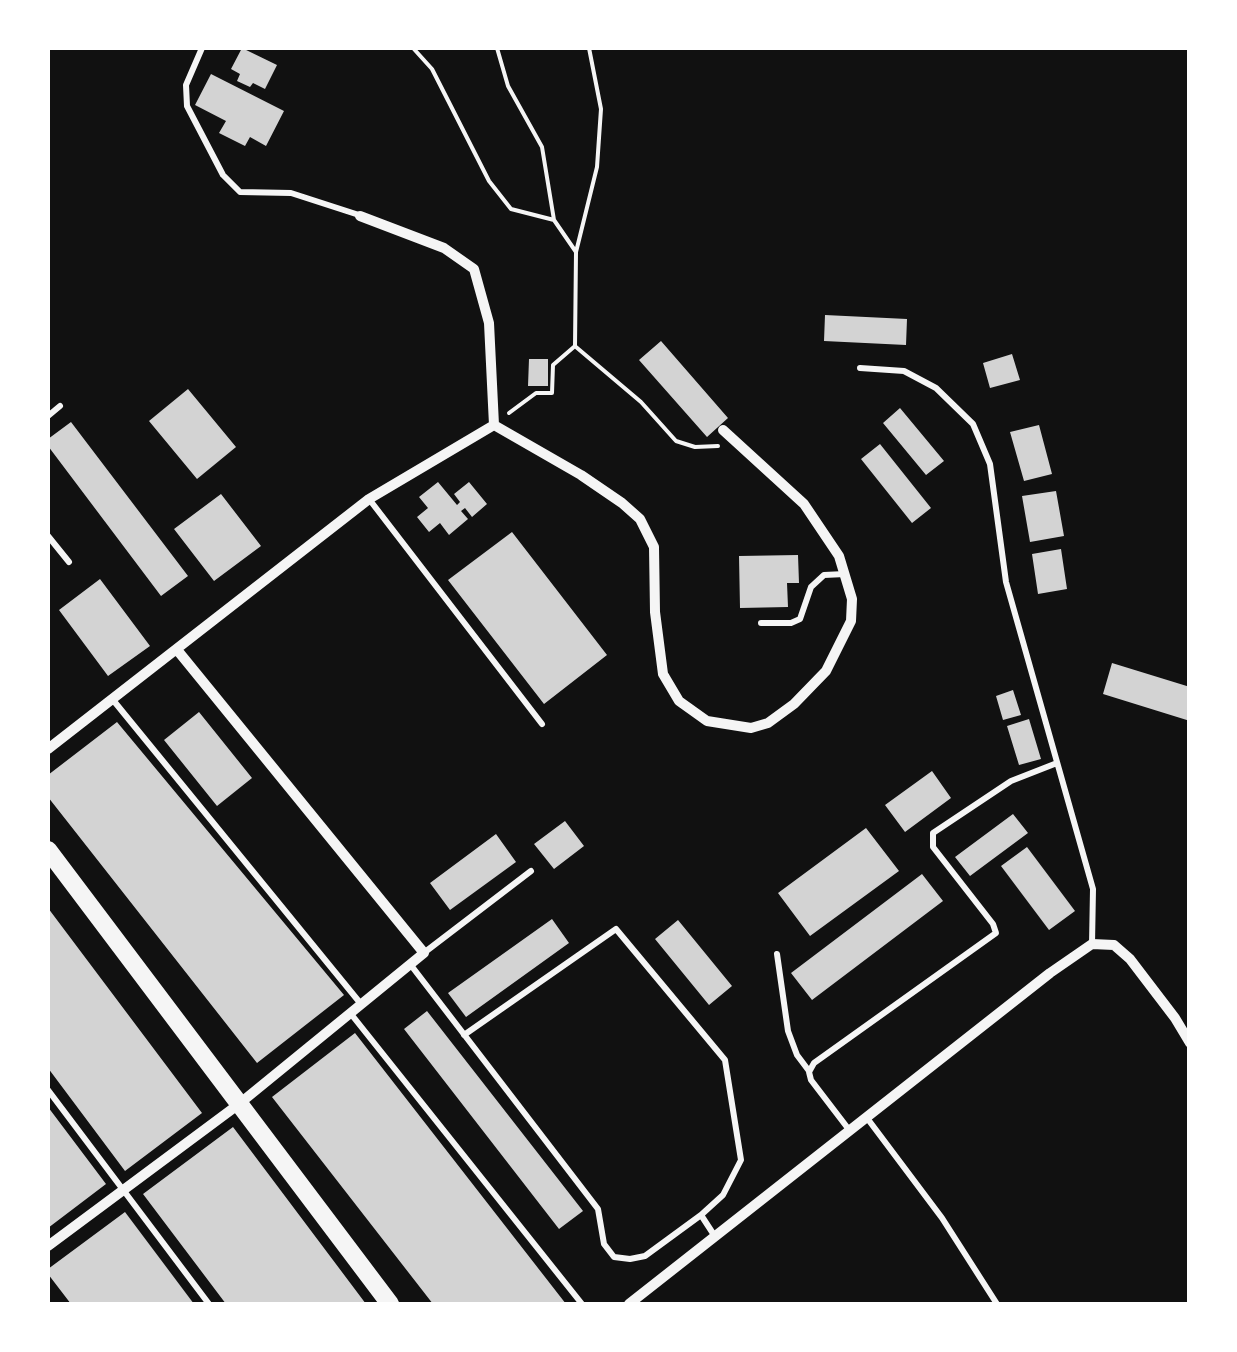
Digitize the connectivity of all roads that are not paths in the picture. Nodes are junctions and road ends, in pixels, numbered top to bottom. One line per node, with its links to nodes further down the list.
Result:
1 (202, 48): 2 (lane)
2 (360, 216): 6 (street)
3 (860, 368): 17 (lane)
4 (60, 406): 5 (lane)
5 (48, 416)
6 (494, 425): 8 (street); 11 (street)
7 (723, 430): 11 (street)
8 (369, 500): 13 (street); 15 (lane)
9 (48, 536): 10 (lane)
10 (69, 562)
11 (846, 574): 12 (lane)
12 (761, 624)
13 (178, 651): 14 (street); 21 (street)
14 (113, 700): 16 (street); 24 (lane)
15 (542, 724)
16 (48, 749)
17 (1057, 763): 20 (lane); 28 (lane)
18 (48, 849): 30 (main road)
19 (530, 870): 21 (lane)
20 (1092, 944): 27 (street); 31 (street)
21 (424, 953): 23 (street)
22 (777, 954): 28 (lane)
23 (410, 964): 24 (street); 26 (lane)
24 (361, 1004): 25 (street)
25 (350, 1013): 30 (street); 39 (lane)
26 (464, 1035): 34 (lane); 34 (lane)
27 (1190, 1043)
28 (809, 1072): 32 (lane)
29 (48, 1090): 33 (lane)
30 (239, 1104): 33 (street); 38 (main road)
31 (867, 1118): 32 (street); 41 (lane)
32 (850, 1130): 35 (street)
33 (122, 1188): 36 (street); 37 (lane)
34 (701, 1214): 35 (lane)
35 (715, 1236): 40 (street)
36 (48, 1246)
37 (209, 1304)
38 (390, 1304)
39 (582, 1304)
40 (630, 1304)
41 (997, 1304)

